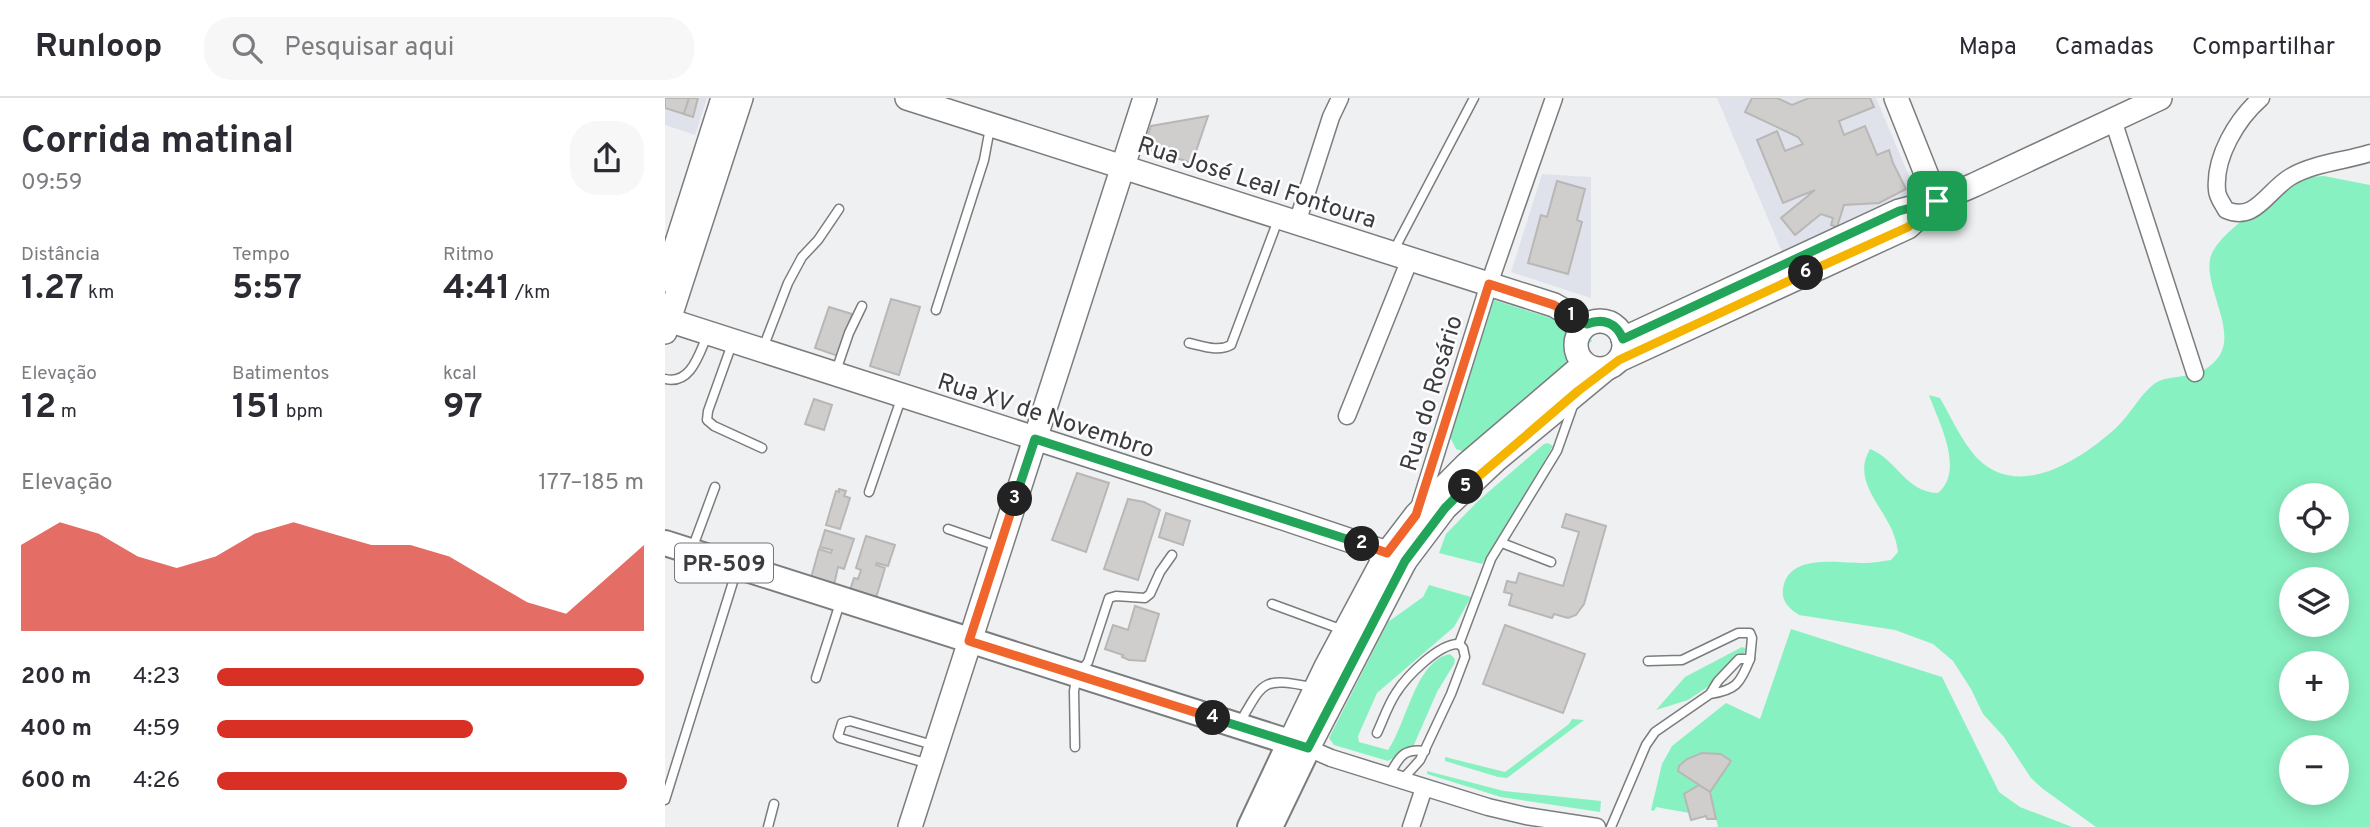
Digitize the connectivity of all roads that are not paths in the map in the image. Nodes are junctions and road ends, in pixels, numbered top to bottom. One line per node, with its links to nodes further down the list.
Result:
1 (723, 98): 19 (street)
2 (741, 98): 23 (street)
3 (907, 98): 12 (street, Rua José Leal Fontoura)
4 (1145, 98): 14 (street)
5 (1340, 98): 17 (street)
6 (1474, 98): 18 (lane)
7 (1554, 98): 20 (street, Rua do Rosário)
8 (1896, 98): 15 (street)
9 (2160, 98): 11 (street)
10 (2261, 98): 13 (street)
11 (2113, 120): 15 (street); 30 (street)
12 (991, 125): 14 (street, Rua José Leal Fontoura); 22 (lane)
13 (2370, 153)
14 (1124, 167): 17 (street, Rua José Leal Fontoura); 36 (street)
15 (1937, 201): 29 (street)
16 (839, 209): 28 (lane)
17 (1288, 220): 18 (street, Rua José Leal Fontoura); 27 (lane)
18 (1401, 256): 20 (street, Rua José Leal Fontoura); 35 (street)
19 (665, 280)
20 (1489, 284): 24 (street, Rua José Leal Fontoura); 40 (street, Rua do Rosário)
21 (862, 306): 31 (lane)
22 (936, 310)
23 (666, 324): 25 (street, Rua XV de Novembro)
24 (1587, 324): 29 (street); 29 (street)
25 (708, 333): 26 (street, Rua XV de Novembro); 32 (lane)
26 (733, 341): 28 (street, Rua XV de Novembro); 37 (lane)
27 (1189, 343)
28 (762, 350): 31 (street, Rua XV de Novembro)
29 (1608, 358): 33 (street); 40 (street)
30 (2195, 373)
31 (835, 374): 34 (street, Rua XV de Novembro)
32 (665, 379)
33 (1578, 391): 42 (lane); 47 (street)
34 (901, 396): 36 (street, Rua XV de Novembro); 39 (lane)
35 (1347, 416)
36 (1035, 439): 44 (street); 47 (street, Rua XV de Novembro)
37 (762, 448)
38 (715, 488): 45 (lane)
39 (869, 492)
40 (1416, 515): 47 (street)
41 (948, 529): 44 (lane)
42 (1502, 542): 48 (lane); 54 (lane)
43 (665, 543): 45 (main road, PR-509)
44 (1000, 547): 53 (street)
45 (691, 552): 49 (main road, PR-509)
46 (1172, 555): 57 (lane)
47 (1396, 557): 52 (street); 63 (street)
48 (1551, 562)
49 (738, 567): 50 (main road, PR-509); 69 (lane)
50 (841, 600): 53 (main road, PR-509); 58 (lane)
51 (1272, 604): 52 (lane)
52 (1346, 631): 59 (street)
53 (969, 641): 57 (main road, PR-509); 66 (street)
54 (1459, 644): 62 (lane); 65 (lane)
55 (1750, 659): 56 (lane); 60 (lane); 60 (lane)
56 (1648, 661)
57 (1077, 675): 61 (main road, PR-509); 64 (lane)
58 (816, 678)
59 (1316, 688): 61 (lane); 63 (street)
60 (1710, 694): 77 (lane)
61 (1238, 726): 63 (main road, PR-509)
62 (1377, 733)
63 (1299, 745): 67 (street); 73 (main road); 74 (main road)
64 (1075, 747)
65 (1425, 751): 67 (lane); 67 (lane)
66 (933, 755): 66 (lane); 72 (street)
67 (1395, 779): 68 (street)
68 (1424, 788): 75 (street); 76 (street)
69 (665, 800)
70 (774, 804): 71 (lane)
71 (768, 827)
72 (909, 827)
73 (1250, 827)
74 (1270, 827)
75 (1411, 827)
76 (1597, 827)
77 (1611, 827)

